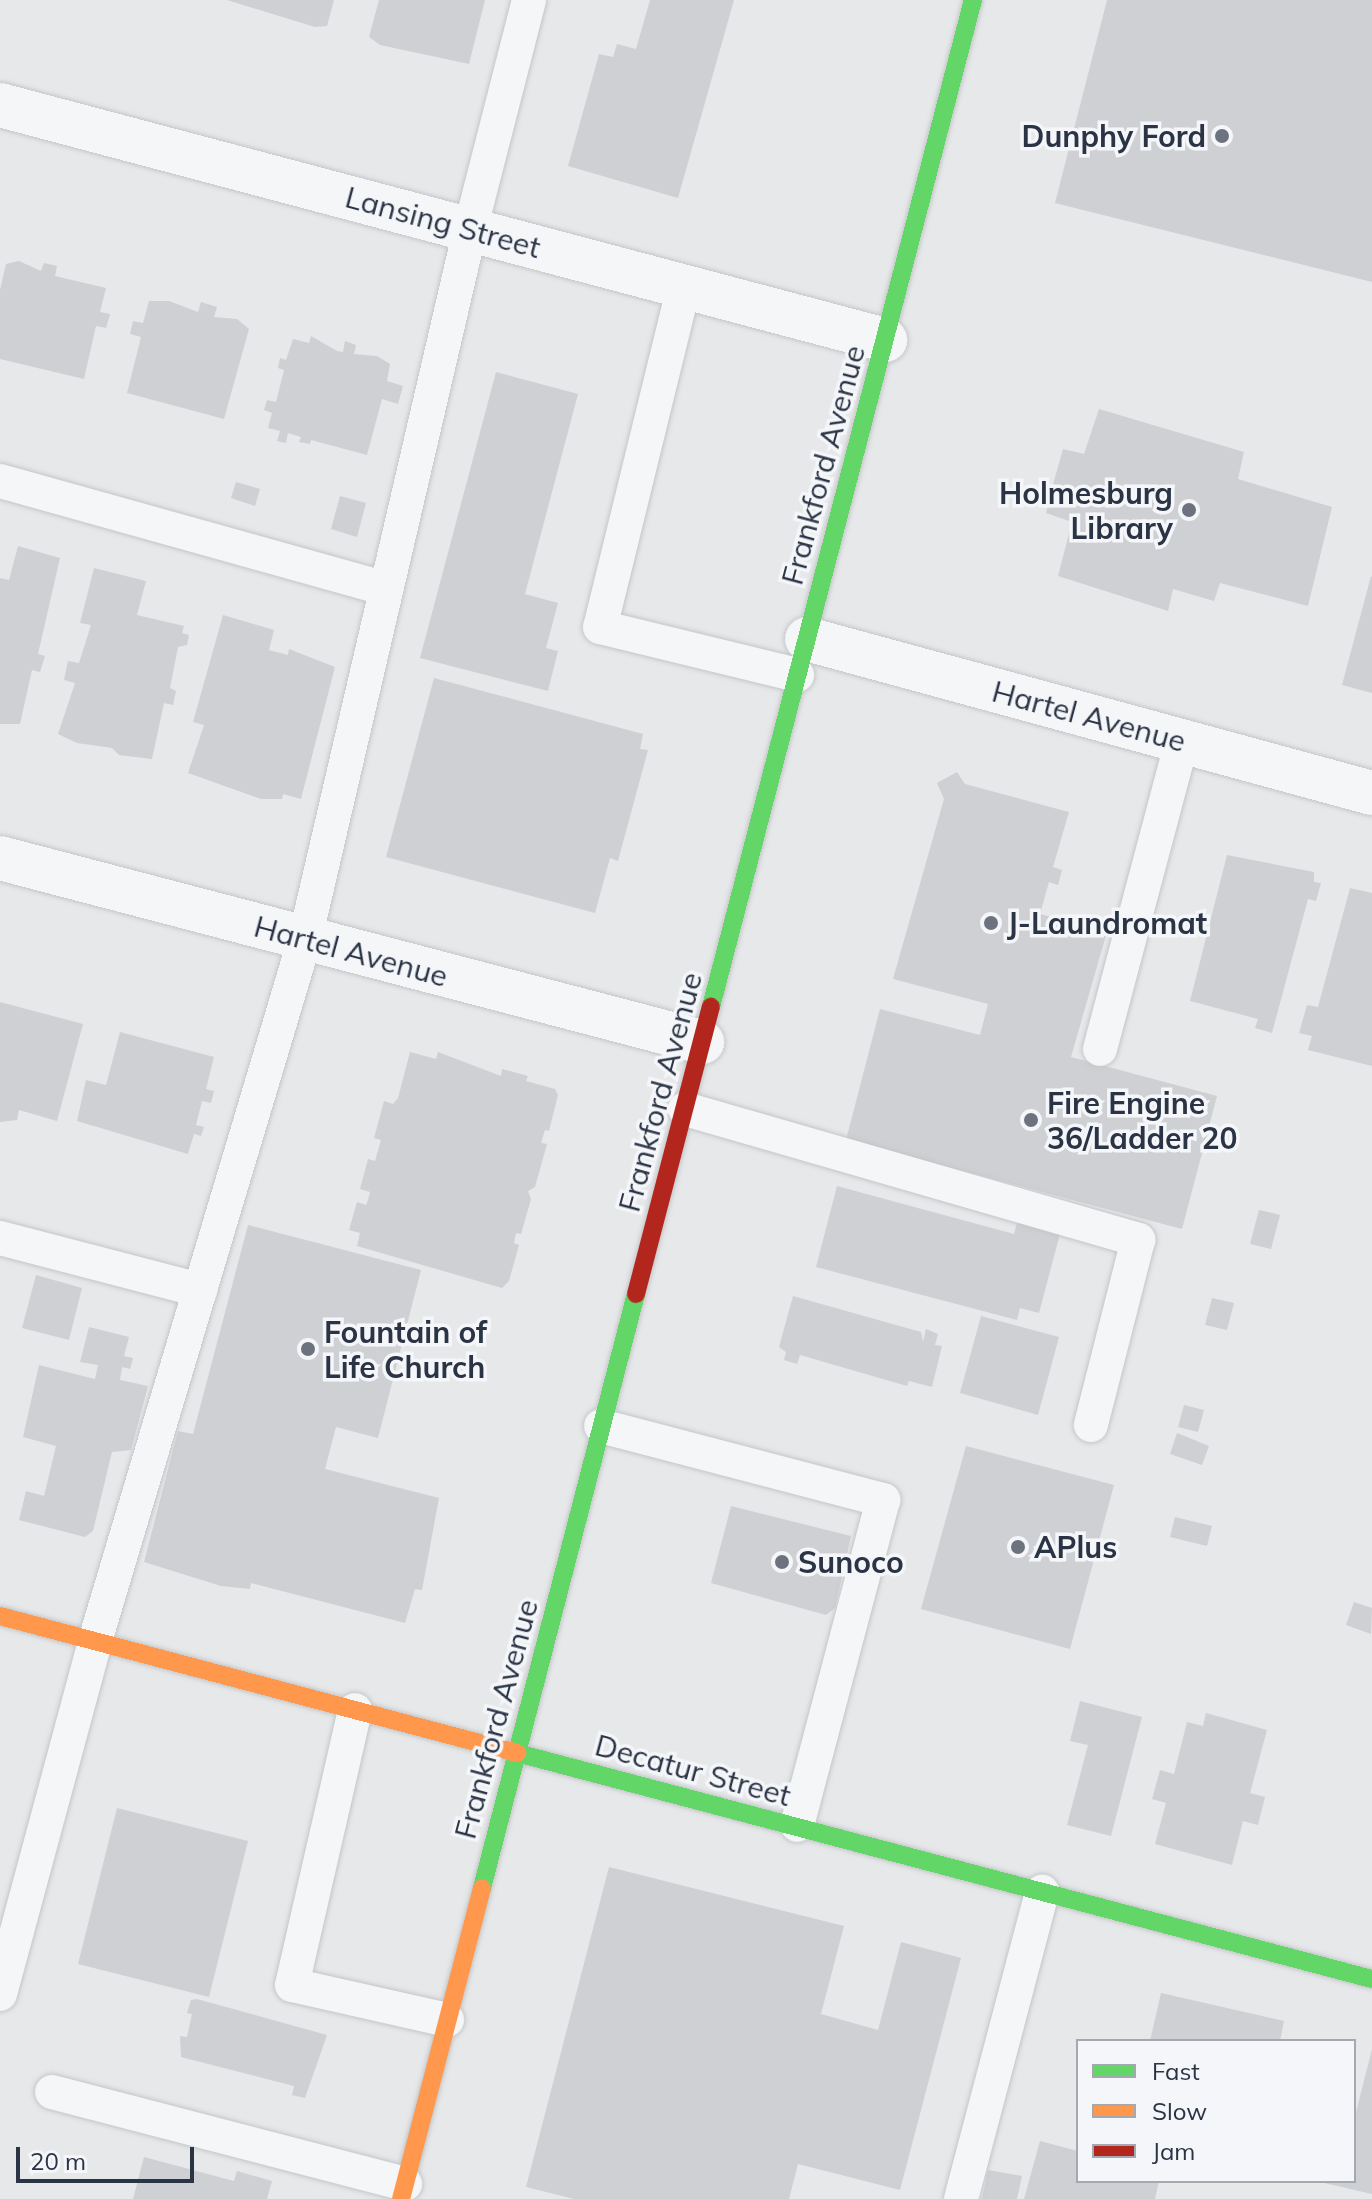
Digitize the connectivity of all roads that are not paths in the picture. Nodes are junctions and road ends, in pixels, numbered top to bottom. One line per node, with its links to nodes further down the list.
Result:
1 (529, 0): 4 (lane)
2 (973, 0): 6 (main road, Frankford Avenue)
3 (0, 105): 4 (street, Lansing Street)
4 (470, 230): 5 (street, Lansing Street); 8 (lane)
5 (684, 286): 6 (street, Lansing Street); 9 (lane)
6 (885, 340): 9 (main road, Frankford Avenue)
7 (0, 481): 8 (lane)
8 (386, 589): 13 (lane)
9 (802, 657): 10 (street, Hartel Avenue); 14 (main road, Frankford Avenue)
10 (1182, 741): 11 (street, Hartel Avenue); 15 (lane)
11 (1372, 793)
12 (0, 858): 13 (street, Hartel Avenue)
13 (305, 939): 14 (street, Hartel Avenue); 18 (lane)
14 (702, 1042): 16 (main road, Frankford Avenue)
15 (1100, 1049)
16 (685, 1109): 19 (lane); 20 (main road, Frankford Avenue)
17 (0, 1238): 18 (lane)
18 (200, 1290): 22 (lane)
19 (1091, 1425)
20 (601, 1426): 24 (main road, Frankford Avenue); 25 (lane)
21 (0, 1616): 22 (main road, Decatur Street)
22 (95, 1641): 23 (main road, Decatur Street); 28 (lane)
23 (355, 1710): 24 (main road, Decatur Street); 29 (lane)
24 (517, 1753): 25 (main road, Decatur Street); 29 (main road, Frankford Avenue)
25 (797, 1825): 26 (main road, Decatur Street)
26 (1042, 1892): 27 (main road, Decatur Street); 32 (lane)
27 (1372, 1979)
28 (0, 1994)
29 (447, 2020): 31 (main road, Frankford Avenue)
30 (52, 2092): 31 (lane)
31 (403, 2192)
32 (961, 2199)

